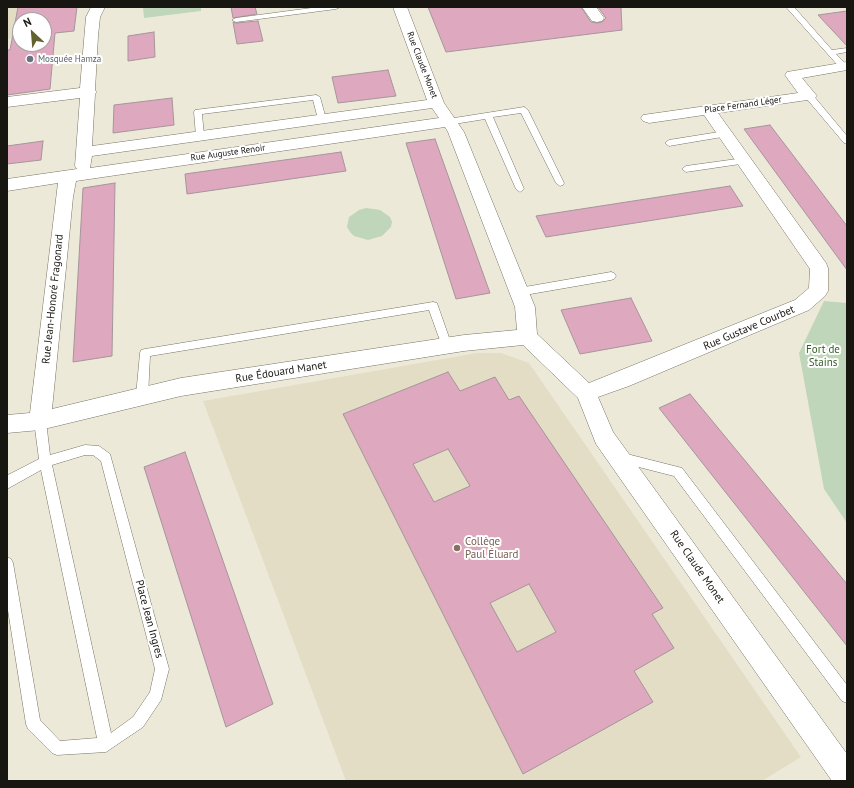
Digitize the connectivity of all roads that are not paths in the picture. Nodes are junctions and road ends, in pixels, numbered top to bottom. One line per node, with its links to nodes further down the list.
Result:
1 (98, 7): 9 (street, Rue Jean-Honoré Fragonard)
2 (336, 7): 5 (lane)
3 (400, 7): 12 (street, Rue Claude Monet)
4 (790, 7): 7 (lane)
5 (236, 20)
6 (847, 50): 7 (lane)
7 (831, 52): 8 (lane)
8 (846, 66): 10 (street)
9 (89, 92): 11 (street); 23 (street, Rue Jean-Honoré Fragonard)
10 (809, 96): 13 (street, Place Fernand Léger); 18 (lane)
11 (7, 102)
12 (436, 103): 16 (street, Rue Auguste Renoir); 17 (street, Rue Claude Monet)
13 (708, 110): 15 (street, Place Fernand Léger); 19 (street, Rue Gustave Courbet)
14 (488, 115): 17 (lane); 27 (lane); 29 (lane)
15 (649, 118)
16 (322, 119): 20 (street, Rue Auguste Renoir); 20 (lane, Rue Auguste Renoir)
17 (448, 122): 26 (street, Rue Auguste Renoir); 31 (street, Rue Claude Monet)
18 (844, 132): 21 (lane)
19 (725, 134): 22 (lane); 24 (street, Rue Gustave Courbet)
20 (200, 136): 23 (street, Rue Auguste Renoir)
21 (847, 141)
22 (669, 142)
23 (85, 152): 26 (street, Rue Jean-Honoré Fragonard)
24 (744, 161): 25 (lane); 34 (street, Rue Gustave Courbet)
25 (686, 169)
26 (76, 175): 28 (street, Rue Auguste Renoir); 36 (street, Rue Jean-Honoré Fragonard)
27 (560, 183)
28 (7, 185)
29 (520, 189)
30 (611, 276): 31 (lane)
31 (520, 292): 32 (street, Rue Claude Monet)
32 (527, 337): 33 (street, Rue Édouard Manet); 34 (street, Rue Claude Monet)
33 (447, 346): 35 (street, Rue Édouard Manet); 35 (lane)
34 (586, 393): 38 (street, Rue Claude Monet)
35 (142, 396): 36 (street, Rue Édouard Manet)
36 (40, 421): 37 (street, Rue Édouard Manet); 39 (lane)
37 (7, 424)
38 (618, 457): 42 (lane); 44 (street, Rue Claude Monet)
39 (45, 462): 40 (lane, Place Jean Ingres); 43 (lane); 43 (lane, Place Jean Ingres)
40 (7, 484)
41 (7, 563): 43 (lane)
42 (847, 696)
43 (106, 745)
44 (847, 778)

